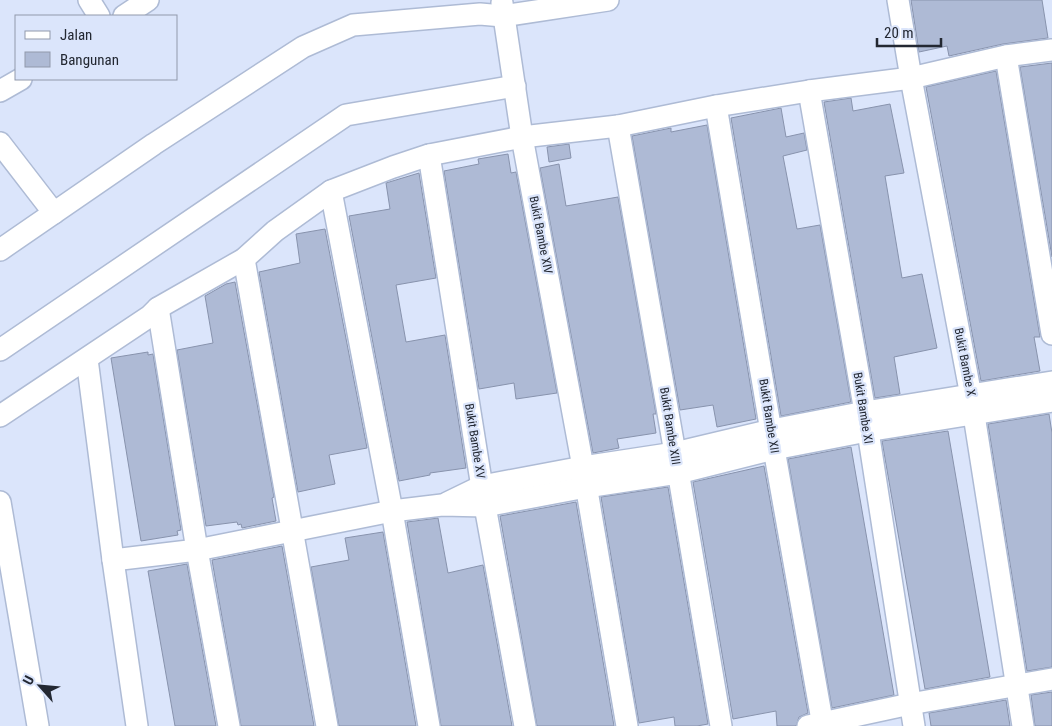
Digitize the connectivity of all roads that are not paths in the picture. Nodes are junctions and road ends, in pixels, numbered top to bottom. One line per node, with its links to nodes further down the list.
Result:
1 (88, 0): 7 (street)
2 (148, 0): 8 (street)
3 (608, 0): 5 (street)
4 (898, 0): 11 (street, Bukit Bambe X)
5 (507, 6): 6 (street); 13 (street, Bukit Bambe XIV)
6 (471, 10): 22 (street)
7 (97, 15)
8 (126, 15)
9 (1052, 50): 10 (street)
10 (1006, 56): 11 (street); 26 (street)
11 (911, 78): 15 (street); 31 (street, Bukit Bambe X)
12 (18, 80): 14 (street)
13 (515, 86): 18 (street, Bukit Bambe XIV); 27 (street)
14 (0, 91)
15 (809, 91): 16 (street); 33 (street, Bukit Bambe XI)
16 (716, 106): 17 (street); 34 (street, Bukit Bambe XII)
17 (618, 126): 18 (street); 35 (street, Bukit Bambe XIII)
18 (522, 137): 20 (street); 36 (street, Bukit Bambe XIV)
19 (0, 143): 22 (street)
20 (429, 155): 21 (street); 37 (street, Bukit Bambe XV)
21 (331, 191): 24 (street); 39 (street)
22 (54, 213): 23 (street)
23 (0, 250)
24 (244, 259): 25 (street); 40 (street)
25 (158, 308): 28 (street); 41 (street)
26 (1052, 334)
27 (0, 350)
28 (87, 359): 32 (street); 42 (street)
29 (1052, 382): 31 (street)
30 (1052, 401): 31 (street)
31 (973, 405): 33 (street); 44 (street, Bukit Bambe X)
32 (0, 416)
33 (866, 422): 34 (street); 45 (street, Bukit Bambe XI)
34 (773, 440): 35 (street); 46 (street, Bukit Bambe XII)
35 (677, 463): 36 (street); 54 (street, Bukit Bambe XIII)
36 (585, 477): 37 (street); 53 (street, Bukit Bambe XIV)
37 (483, 496): 39 (street); 52 (street, Bukit Bambe XV)
38 (0, 502): 47 (street)
39 (392, 511): 40 (street); 51 (street)
40 (291, 531): 41 (street); 50 (street)
41 (197, 550): 42 (street); 49 (street)
42 (113, 560): 48 (street)
43 (1052, 678): 44 (street)
44 (1016, 684): 45 (street); 56 (street, Bukit Bambe X)
45 (910, 704): 46 (street); 55 (street, Bukit Bambe XI)
46 (818, 725)
47 (38, 726)
48 (138, 726)
49 (229, 726)
50 (327, 726)
51 (429, 726)
52 (525, 726)
53 (627, 726)
54 (721, 726)
55 (914, 726)
56 (1023, 726)

